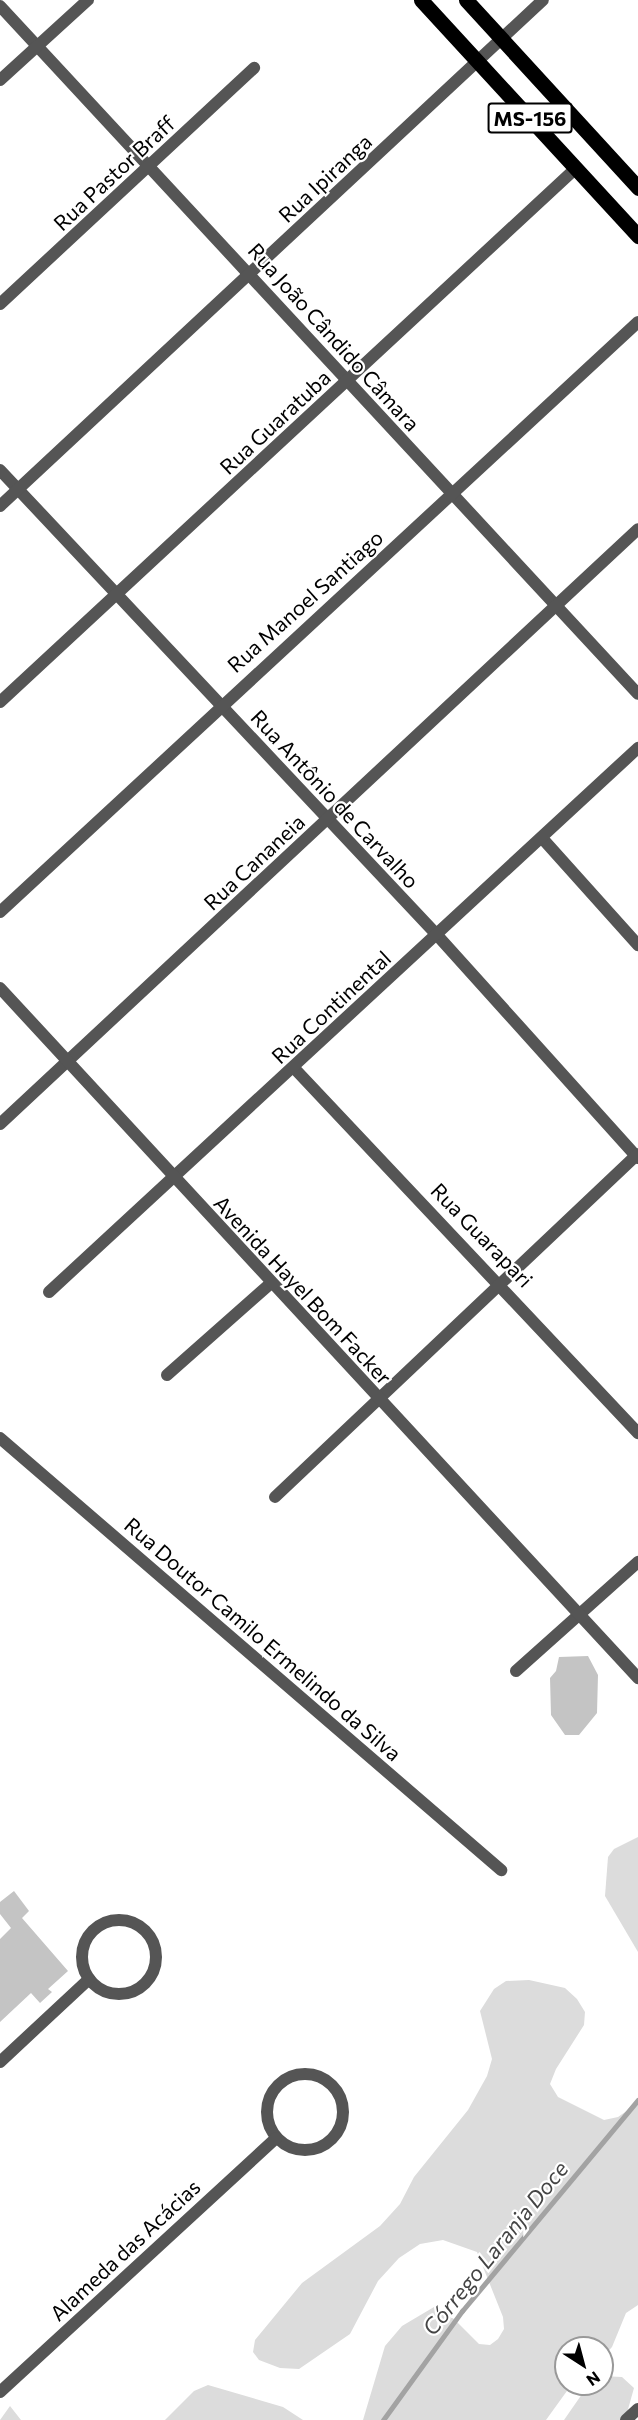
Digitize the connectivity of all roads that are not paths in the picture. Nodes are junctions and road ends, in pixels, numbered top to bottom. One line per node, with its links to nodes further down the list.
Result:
1 (88, 0): 7 (street)
2 (421, 0): 8 (main road, MS-156)
3 (466, 0): 6 (main road)
4 (543, 0): 6 (street, Rua Ipiranga)
5 (0, 6): 7 (street, Rua João Cândido Câmara)
6 (501, 39): 8 (street, Rua Ipiranga); 13 (main road)
7 (37, 46): 10 (street); 11 (street, Rua João Cândido Câmara)
8 (478, 62): 12 (main road, MS-156); 15 (street, Rua Ipiranga)
9 (254, 68): 11 (street, Rua Pastor Braff)
10 (0, 80)
11 (151, 166): 15 (street, Rua João Cândido Câmara); 16 (street, Rua Pastor Braff)
12 (576, 168): 14 (main road, MS-156); 18 (street, Rua Guaratuba)
13 (638, 188)
14 (638, 236)
15 (251, 274): 18 (street, Rua João Cândido Câmara); 20 (street, Rua Ipiranga)
16 (0, 304)
17 (638, 322): 21 (street, Rua Manoel Santiago)
18 (346, 382): 21 (street, Rua João Cândido Câmara); 24 (street, Rua Guaratuba)
19 (0, 470): 20 (street, Rua Antônio de Carvalho)
20 (18, 489): 22 (street, Rua Ipiranga); 24 (street, Rua Antônio de Carvalho)
21 (451, 494): 25 (street, Rua João Cândido Câmara); 28 (street, Rua Manoel Santiago)
22 (0, 506)
23 (638, 529): 25 (street, Rua Cananeia)
24 (118, 594): 27 (street, Rua Guaratuba); 28 (street, Rua Antônio de Carvalho)
25 (556, 605): 26 (street, Rua João Cândido Câmara); 30 (street, Rua Cananeia)
26 (638, 694)
27 (0, 702)
28 (220, 705): 30 (street, Rua Antônio de Carvalho); 32 (street, Rua Manoel Santiago)
29 (638, 748): 31 (street, Rua Continental)
30 (327, 820): 33 (street, Rua Antônio de Carvalho); 36 (street, Rua Cananeia)
31 (542, 838): 33 (street, Rua Continental); 34 (street)
32 (0, 912)
33 (437, 935): 37 (street, Rua Continental); 39 (street, Rua Antônio de Carvalho)
34 (638, 945)
35 (0, 988): 36 (street, Avenida Hayel Bom Facker)
36 (68, 1060): 38 (street, Rua Cananeia); 40 (street, Avenida Hayel Bom Facker)
37 (294, 1068): 40 (street, Rua Continental); 42 (street, Rua Guarapari)
38 (0, 1124)
39 (637, 1156): 42 (street)
40 (174, 1180): 41 (street, Avenida Hayel Bom Facker); 43 (street, Rua Continental)
41 (271, 1283): 44 (street); 45 (street, Avenida Hayel Bom Facker)
42 (501, 1284): 45 (street); 46 (street, Rua Guarapari)
43 (49, 1292)
44 (167, 1375)
45 (377, 1399): 48 (street); 50 (street, Avenida Hayel Bom Facker)
46 (638, 1433)
47 (0, 1438): 53 (street, Rua Doutor Camilo Ermelindo da Silva)
48 (275, 1497)
49 (638, 1562): 50 (street)
50 (578, 1618): 51 (street); 52 (street, Avenida Hayel Bom Facker)
51 (516, 1671)
52 (638, 1678)
53 (501, 1870)
54 (89, 1979): 54 (street); 55 (street)
55 (0, 2061)
56 (276, 2138): 56 (street); 57 (street, Alameda das Acácias)
57 (0, 2392)
58 (638, 2409): 59 (street)
59 (626, 2420)

